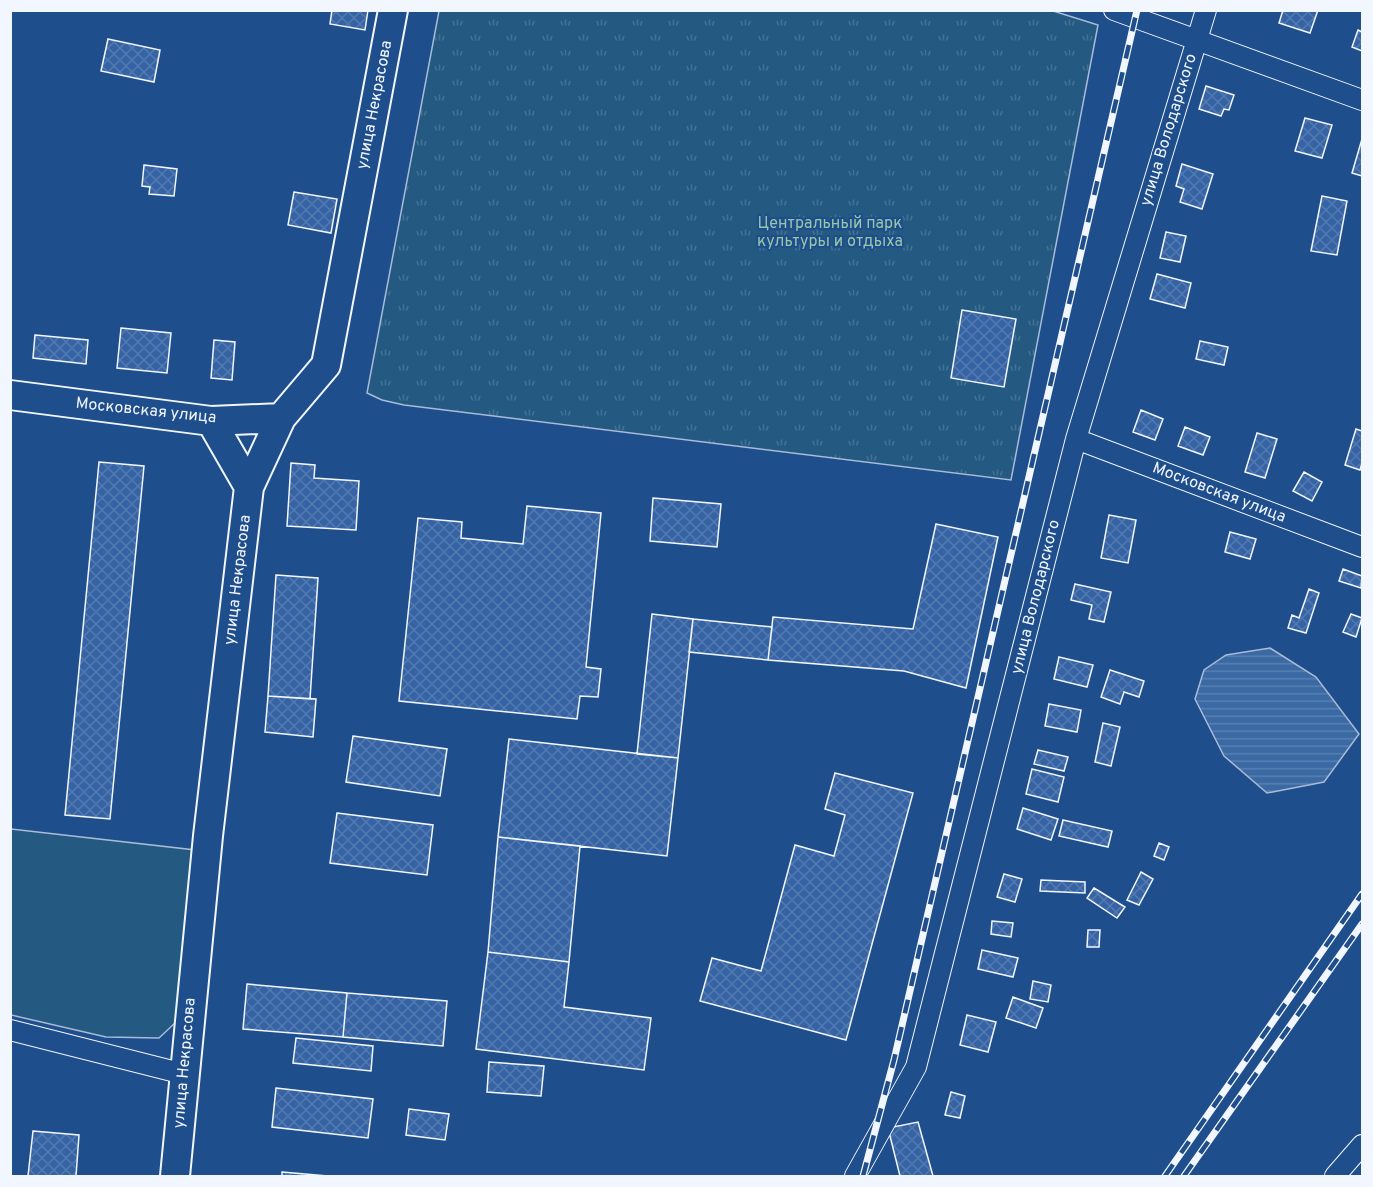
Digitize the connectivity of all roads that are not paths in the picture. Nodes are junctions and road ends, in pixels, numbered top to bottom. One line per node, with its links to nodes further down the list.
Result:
1 (393, 10): 7 (main road, улица Некрасова)
2 (1114, 10): 4 (street)
3 (1206, 10): 4 (street, улица Володарского)
4 (1196, 41): 5 (street); 9 (street, улица Володарского)
5 (1362, 100)
6 (10, 395): 8 (main road, Московская улица)
7 (282, 418): 8 (main road, Московская улица); 10 (main road, улица Некрасова)
8 (211, 421): 10 (main road)
9 (1076, 439): 11 (street, Московская улица); 16 (street, улица Володарского)
10 (249, 487): 13 (main road, улица Некрасова)
11 (1362, 547)
12 (10, 1030): 13 (street)
13 (183, 1074): 15 (main road, улица Некрасова)
14 (1362, 1145): 17 (street)
15 (175, 1176)
16 (855, 1176)
17 (1335, 1176)

